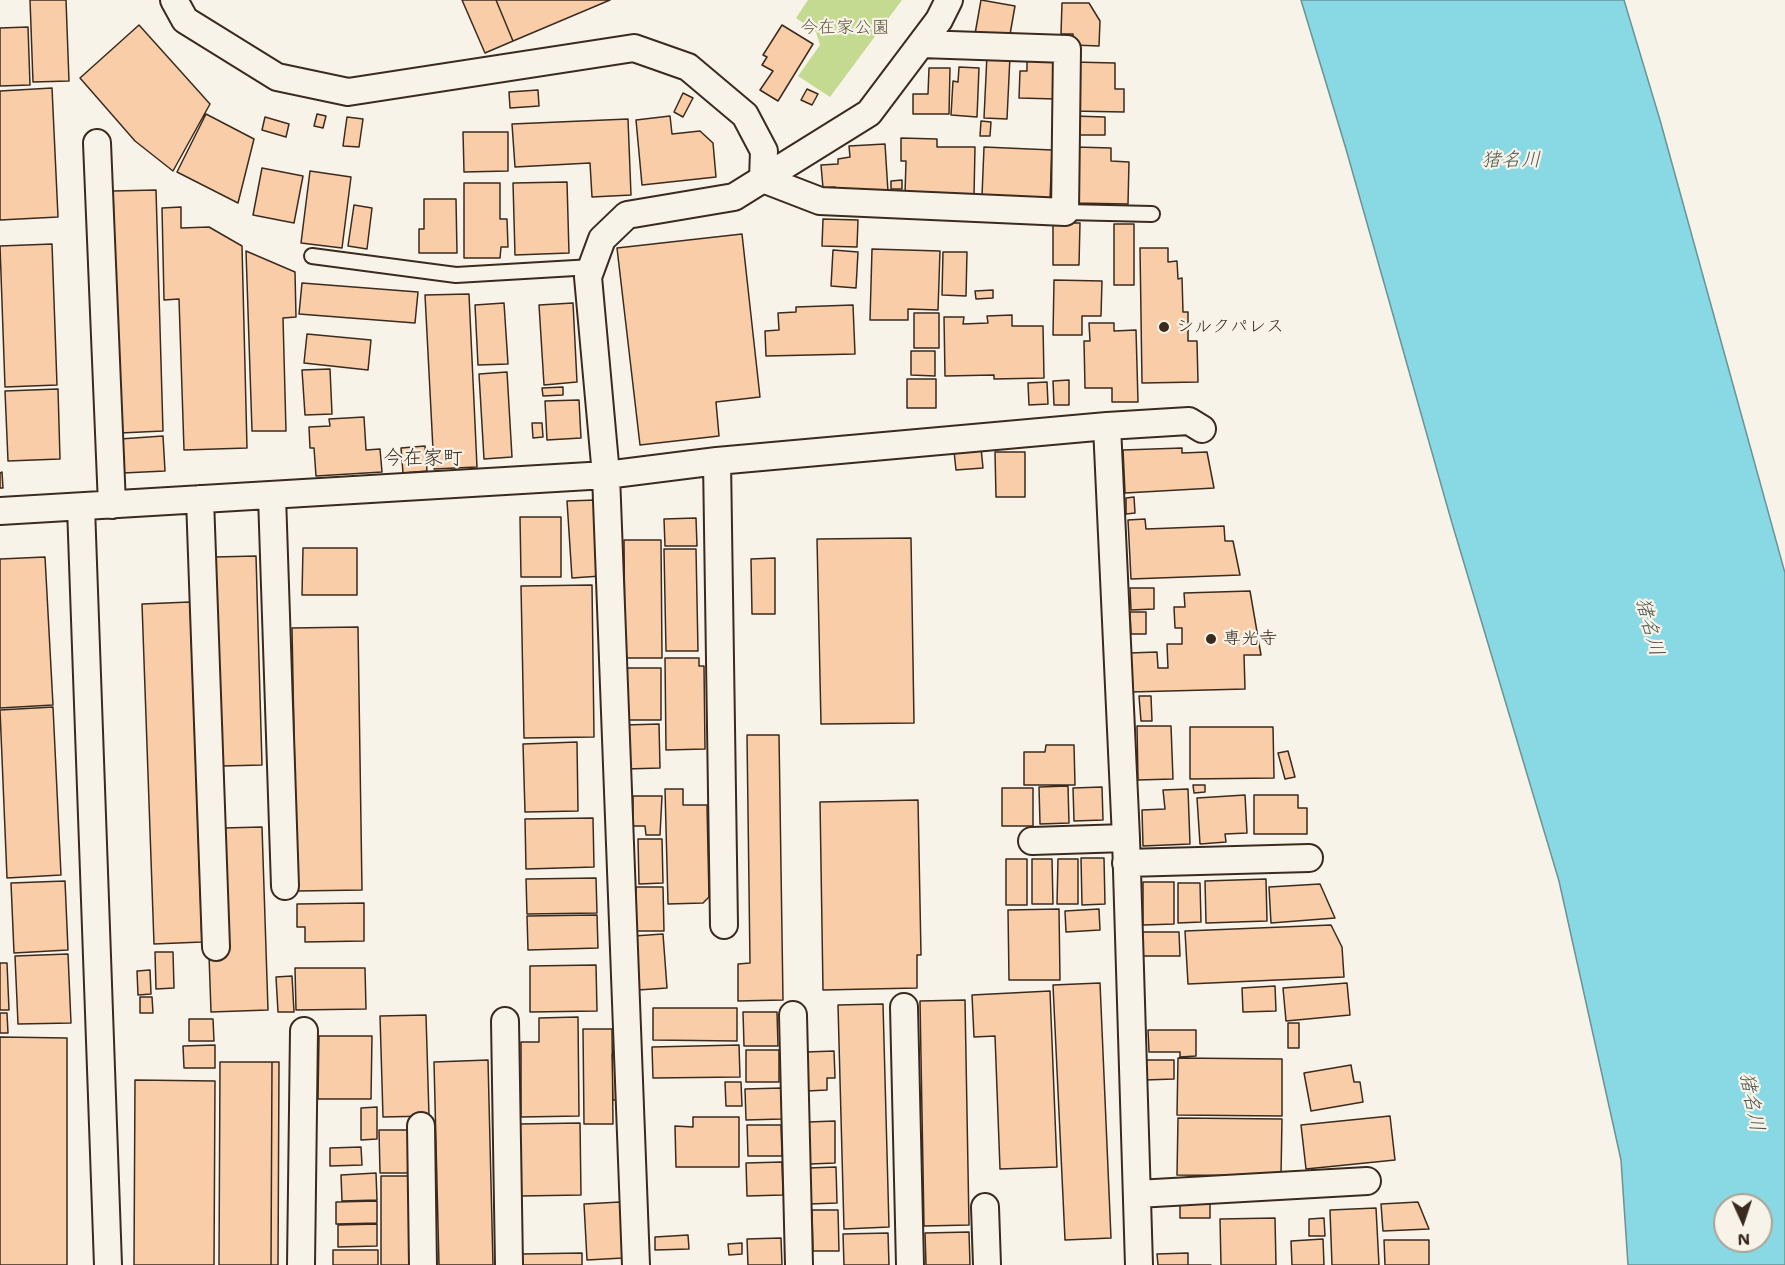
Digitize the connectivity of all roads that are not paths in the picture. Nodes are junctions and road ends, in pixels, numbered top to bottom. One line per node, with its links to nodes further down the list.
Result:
1 (174, 0): 5 (street)
2 (949, 0): 3 (street)
3 (921, 44): 5 (street); 6 (street)
4 (97, 143): 16 (street)
5 (763, 179): 6 (street); 9 (street)
6 (1065, 212): 7 (lane)
7 (1152, 214)
8 (312, 256): 9 (lane)
9 (592, 267): 13 (street)
10 (1107, 426): 11 (street); 12 (street); 20 (street)
11 (1202, 429)
12 (717, 461): 13 (street); 23 (street)
13 (606, 474): 14 (street); 37 (street)
14 (272, 496): 15 (street); 22 (street)
15 (200, 500): 16 (street); 24 (street)
16 (112, 505): 17 (street)
17 (81, 507): 18 (street); 33 (street)
18 (0, 511)
19 (1032, 841): 20 (street)
20 (1126, 851): 21 (street); 31 (street)
21 (1309, 858)
22 (285, 886)
23 (724, 925)
24 (216, 947)
25 (904, 1007): 39 (street)
26 (793, 1016): 38 (street)
27 (505, 1021): 36 (street)
28 (304, 1031): 34 (street)
29 (422, 1126): 35 (street)
30 (1367, 1181): 31 (street)
31 (1137, 1194): 41 (street)
32 (985, 1207): 40 (street)
33 (108, 1265)
34 (301, 1265)
35 (423, 1265)
36 (509, 1265)
37 (636, 1265)
38 (799, 1265)
39 (910, 1265)
40 (987, 1265)
41 (1139, 1265)

